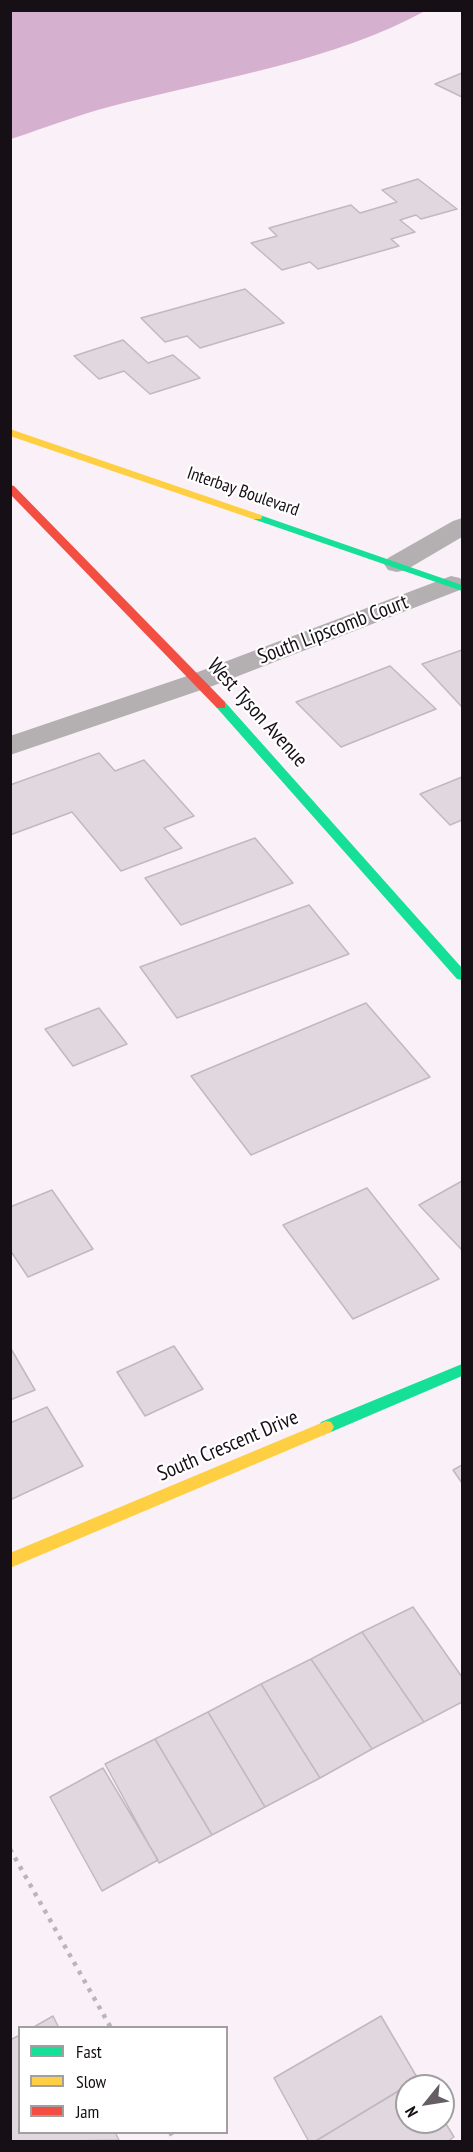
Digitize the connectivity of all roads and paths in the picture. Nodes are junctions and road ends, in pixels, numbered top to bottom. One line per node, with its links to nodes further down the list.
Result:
1 (10, 432): 4 (street, Interbay Boulevard)
2 (10, 488): 6 (street, West Tyson Avenue)
3 (462, 526): 4 (street)
4 (397, 564): 5 (street, Interbay Boulevard)
5 (457, 586): 6 (street, South Lipscomb Court)
6 (200, 681): 7 (street, South Lipscomb Court); 8 (street, West Tyson Avenue)
7 (10, 746)
8 (462, 976)
9 (462, 1370): 10 (street, South Crescent Drive)
10 (10, 1561)
11 (10, 1849): 12 (path)
12 (110, 2026)

